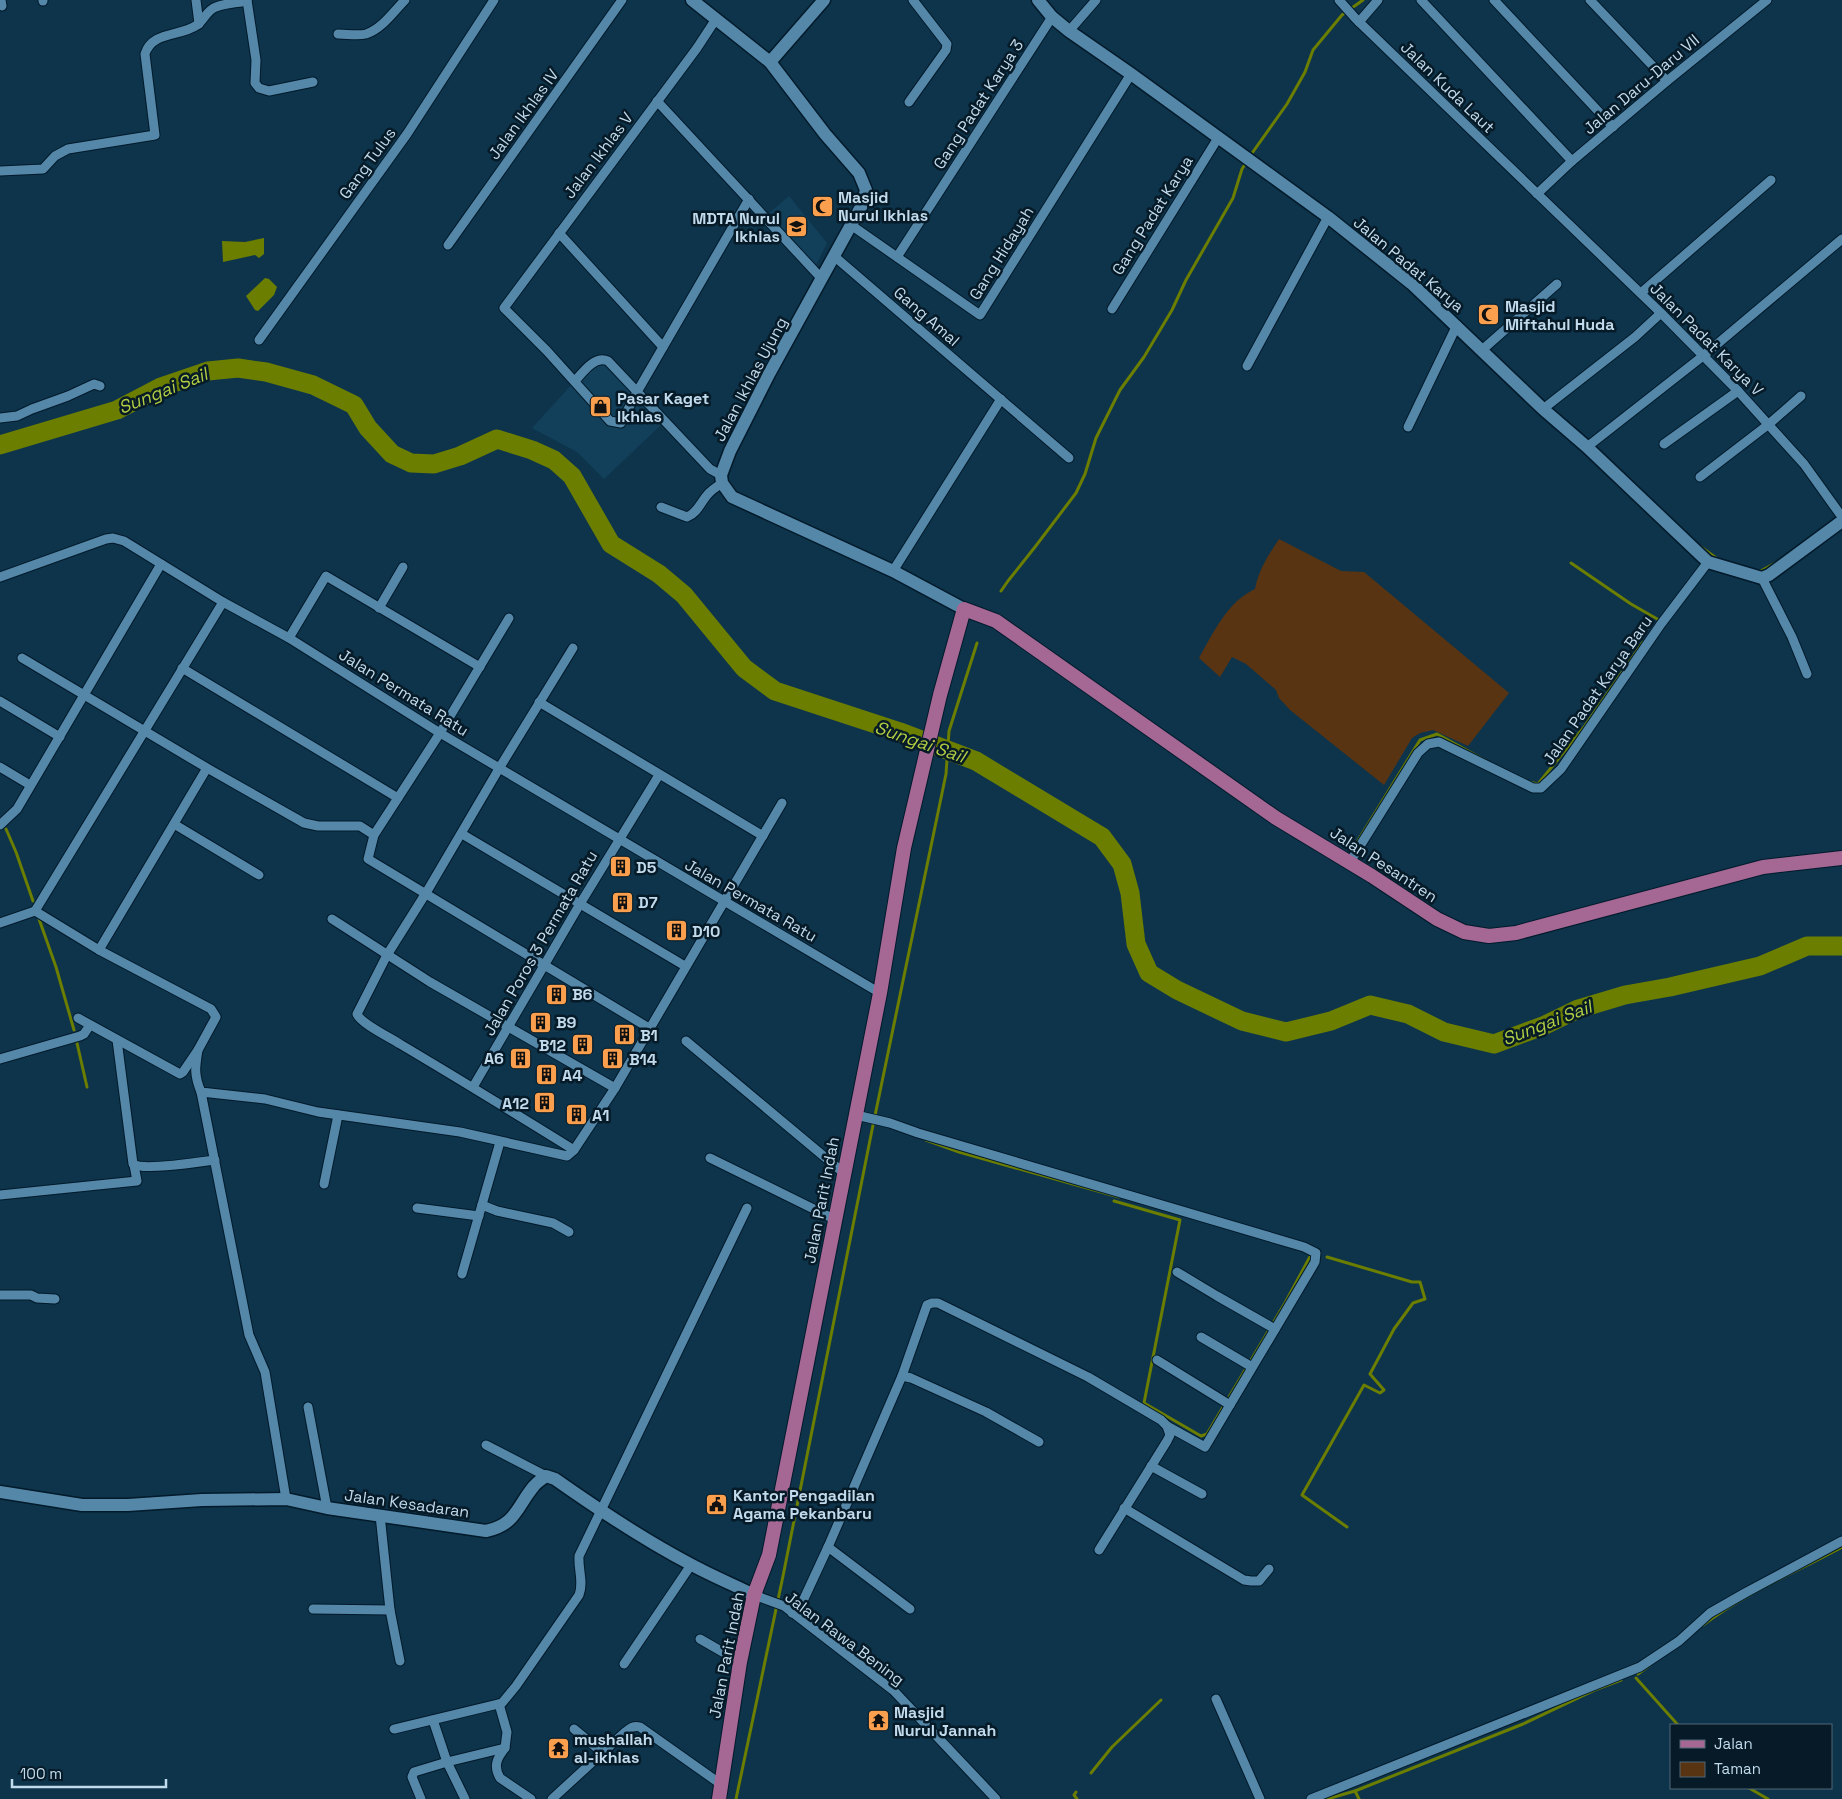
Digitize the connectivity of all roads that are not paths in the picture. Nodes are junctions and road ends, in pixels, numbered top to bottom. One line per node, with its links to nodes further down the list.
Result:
1 (196, 0): 20 (street)
2 (405, 0): 22 (street)
3 (493, 0): 49 (street, Gang Tulus)
4 (622, 0): 40 (street, Jalan Ikhlas IV)
5 (692, 0): 18 (street, Jalan Ikhlas Ujung)
6 (824, 0): 23 (street)
7 (913, 0): 28 (street)
8 (1038, 0): 17 (street, Jalan Padat Karya)
9 (1096, 0): 21 (street)
10 (1378, 0): 19 (street)
11 (1421, 0): 31 (street)
12 (1494, 0): 29 (street)
13 (1590, 0): 25 (street)
14 (1767, 0): 25 (street, Jalan Daru-Daru VII)
15 (247, 1): 20 (street); 26 (street)
16 (1341, 3): 19 (street, Jalan Kuda Laut)
17 (1052, 17): 21 (street, Jalan Padat Karya); 42 (street, Gang Padat Karya 3)
18 (716, 19): 23 (street, Jalan Ikhlas Ujung); 27 (street, Jalan Ikhlas V)
19 (1357, 20): 34 (street, Jalan Kuda Laut)
20 (199, 24): 32 (street)
21 (1069, 31): 24 (street, Jalan Padat Karya)
22 (338, 34)
23 (770, 62): 37 (street, Jalan Ikhlas Ujung)
24 (1131, 74): 30 (street, Jalan Padat Karya); 42 (street, Gang Hidayah)
25 (1667, 81): 29 (street, Jalan Daru-Daru VII)
26 (313, 82)
27 (657, 101): 35 (street); 38 (street, Jalan Ikhlas V)
28 (909, 102)
29 (1613, 127): 31 (street, Jalan Daru-Daru VII)
30 (1218, 138): 36 (street, Jalan Padat Karya); 46 (street, Gang Padat Karya)
31 (1572, 161): 34 (street, Jalan Daru-Daru VII)
32 (0, 172)
33 (1771, 180): 45 (street)
34 (1537, 194): 45 (street, Jalan Padat Karya V)
35 (748, 199): 43 (street); 50 (street)
36 (1328, 218): 48 (street, Jalan Padat Karya); 53 (street)
37 (851, 225): 41 (street, Jalan Ikhlas Ujung); 42 (street, Gang Hidayah)
38 (559, 233): 50 (street); 54 (street, Jalan Ikhlas V)
39 (1842, 239): 52 (street)
40 (448, 245)
41 (834, 256): 43 (street, Jalan Ikhlas Ujung); 59 (street, Gang Amal)
42 (897, 257)
43 (822, 279): 68 (street, Jalan Ikhlas Ujung)
44 (1557, 284): 51 (street)
45 (1641, 293): 47 (street, Jalan Padat Karya V)
46 (1112, 309)
47 (1661, 313): 52 (street, Jalan Padat Karya V); 60 (street)
48 (1456, 325): 51 (street, Jalan Padat Karya); 63 (street)
49 (259, 340)
50 (663, 348): 57 (street)
51 (1482, 350): 60 (street, Jalan Padat Karya)
52 (1703, 356): 56 (street, Jalan Padat Karya V); 65 (street)
53 (1247, 366)
54 (575, 381): 57 (street); 57 (street)
55 (100, 386): 61 (street)
56 (1738, 391): 62 (street, Jalan Padat Karya V); 64 (street)
57 (637, 392): 68 (street)
58 (1801, 396): 62 (street)
59 (1001, 399): 66 (street, Gang Amal); 74 (street)
60 (1543, 409): 65 (street, Jalan Padat Karya)
61 (0, 418)
62 (1769, 424): 67 (street); 70 (street, Jalan Padat Karya V)
63 (1408, 427)
64 (1664, 444)
65 (1587, 447): 71 (street, Jalan Padat Karya)
66 (1069, 458)
67 (1700, 477)
68 (722, 479): 69 (street); 74 (street)
69 (661, 507)
70 (1841, 523): 76 (street)
71 (1708, 562): 76 (street, Jalan Padat Karya); 107 (street, Jalan Padat Karya Baru)
72 (161, 564): 75 (street, Jalan Permata Ratu); 77 (street, Jalan Permata Ratu); 87 (street)
73 (403, 567): 78 (street)
74 (893, 571): 79 (street)
75 (0, 577)
76 (1762, 578): 86 (street)
77 (223, 602): 81 (street, Jalan Permata Ratu); 85 (street)
78 (380, 608): 81 (street); 84 (street)
79 (964, 609): 107 (main road, Jalan Pesantren); 119 (main road, Jalan Parit Indah)
80 (509, 618): 84 (street)
81 (289, 638): 91 (street, Jalan Permata Ratu)
82 (573, 648): 89 (street)
83 (22, 658): 87 (street)
84 (480, 667): 91 (street)
85 (182, 668): 90 (street); 98 (street)
86 (1807, 674)
87 (85, 694): 90 (street); 92 (street)
88 (0, 701): 92 (street)
89 (539, 702): 94 (street); 96 (street)
90 (145, 730): 95 (street); 112 (street)
91 (440, 733): 94 (street, Jalan Permata Ratu); 98 (street)
92 (60, 737): 97 (street)
93 (0, 767): 97 (street)
94 (500, 767): 102 (street); 105 (street, Jalan Permata Ratu)
95 (207, 768): 100 (street); 103 (street)
96 (659, 775): 104 (street); 105 (street, Jalan Poros 3 Permata Ratu)
97 (30, 785): 101 (street)
98 (398, 798): 103 (street)
99 (782, 803): 104 (street)
100 (174, 824): 108 (street); 115 (street)
101 (0, 825)
102 (462, 834): 109 (street); 111 (street)
103 (374, 835): 109 (street)
104 (763, 836): 110 (street)
105 (619, 839): 110 (street, Jalan Permata Ratu); 111 (street, Jalan Poros 3 Permata Ratu)
106 (1842, 858): 107 (main road, Jalan Pesantren)
107 (1350, 862)
108 (259, 875)
109 (426, 893): 116 (street); 117 (street)
110 (724, 902): 118 (street); 119 (street, Jalan Permata Ratu)
111 (580, 904): 117 (street, Jalan Poros 3 Permata Ratu); 118 (street)
112 (35, 911): 114 (street); 115 (street)
113 (332, 919): 116 (street)
114 (0, 923)
115 (99, 950): 126 (street)
116 (387, 955): 122 (street); 128 (street)
117 (544, 965): 122 (street, Jalan Poros 3 Permata Ratu); 123 (street)
118 (685, 966): 123 (street)
119 (880, 993): 132 (main road, Jalan Parit Indah)
120 (78, 1018): 121 (street)
121 (90, 1024): 124 (street); 127 (street)
122 (508, 1026): 128 (street, Jalan Poros 3 Permata Ratu); 129 (street)
123 (649, 1028): 129 (street)
124 (117, 1040): 126 (street); 137 (street)
125 (686, 1041): 138 (street)
126 (198, 1050): 130 (street)
127 (0, 1059)
128 (473, 1087): 134 (street)
129 (615, 1088): 134 (street)
130 (202, 1092): 131 (street); 136 (street)
131 (338, 1114): 133 (street); 139 (street)
132 (861, 1117): 138 (main road, Jalan Parit Indah); 151 (street)
133 (500, 1142): 134 (street); 141 (street)
134 (574, 1150)
135 (710, 1158): 145 (street)
136 (215, 1160): 137 (street); 165 (street)
137 (134, 1165): 140 (street)
138 (845, 1174): 145 (main road, Jalan Parit Indah)
139 (324, 1184)
140 (0, 1195)
141 (482, 1205): 144 (street); 146 (street)
142 (417, 1208): 144 (street)
143 (747, 1208): 168 (street)
144 (479, 1216): 148 (street)
145 (836, 1220): 175 (main road, Jalan Parit Indah)
146 (568, 1232)
147 (1177, 1272): 151 (street)
148 (462, 1274)
149 (0, 1295): 150 (street)
150 (55, 1299)
151 (1275, 1329): 154 (street)
152 (1201, 1337): 154 (street)
153 (1157, 1360): 156 (street)
154 (1252, 1367): 156 (street)
155 (902, 1376): 158 (street); 159 (street); 171 (street)
156 (1230, 1405): 158 (street)
157 (308, 1407): 166 (street)
158 (1167, 1426): 161 (street)
159 (1039, 1442)
160 (486, 1445): 162 (street)
161 (1151, 1466): 164 (street); 167 (street)
162 (546, 1476): 168 (street); 169 (street, Jalan Kesadaran)
163 (0, 1492): 165 (street, Jalan Kesadaran)
164 (1202, 1494)
165 (286, 1499): 166 (street, Jalan Kesadaran)
166 (326, 1508): 169 (street, Jalan Kesadaran)
167 (1124, 1508): 172 (street); 174 (street)
168 (602, 1511): 173 (street); 185 (street)
169 (380, 1515): 178 (street)
170 (1842, 1541): 200 (street)
171 (828, 1547): 177 (street); 179 (street)
172 (1099, 1550)
173 (691, 1564): 175 (street); 183 (street)
174 (1270, 1569)
175 (754, 1595): 179 (street, Jalan Rawa Bening); 182 (main road, Jalan Parit Indah)
176 (312, 1609): 178 (street)
177 (910, 1609)
178 (390, 1610): 181 (street)
179 (792, 1613): 198 (street, Jalan Rawa Bening)
180 (700, 1639): 182 (street)
181 (400, 1661)
182 (740, 1662): 192 (main road, Jalan Parit Indah)
183 (624, 1664)
184 (1216, 1699): 199 (street)
185 (499, 1704): 186 (street); 189 (street)
186 (433, 1720): 188 (street); 191 (street)
187 (574, 1729): 190 (street)
188 (394, 1730)
189 (505, 1748): 191 (street); 195 (street)
190 (604, 1752): 192 (street); 196 (street)
191 (447, 1762): 193 (street); 194 (street)
192 (722, 1785): 197 (main road, Jalan Parit Indah)
193 (421, 1799)
194 (465, 1799)
195 (532, 1799)
196 (552, 1799)
197 (719, 1799)
198 (996, 1799)
199 (1260, 1799)
200 (1311, 1799)

